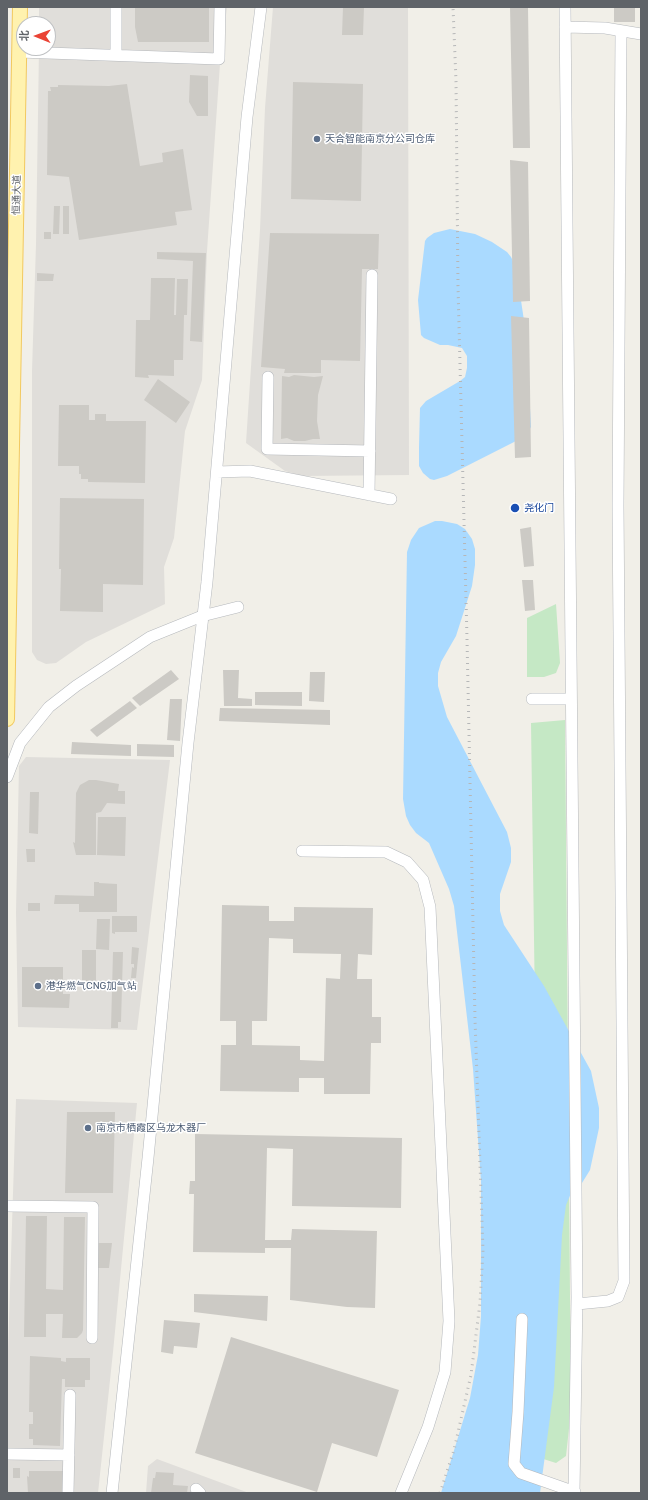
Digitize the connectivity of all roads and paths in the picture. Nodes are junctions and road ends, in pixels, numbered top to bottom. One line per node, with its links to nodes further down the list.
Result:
1 (116, 7): 9 (lane)
2 (220, 7): 9 (lane)
3 (261, 7): 15 (lane)
4 (565, 7): 5 (lane)
5 (565, 27): 6 (lane); 21 (lane)
6 (621, 32): 7 (lane); 26 (lane)
7 (641, 34)
8 (56, 53): 9 (lane)
9 (116, 54)
10 (19, 56): 11 (main road, 恒通大道)
11 (13, 119): 22 (main road, 恒通大道)
12 (372, 275): 14 (lane)
13 (268, 377): 14 (lane)
14 (370, 451): 16 (lane)
15 (217, 472): 16 (lane); 19 (lane)
16 (369, 495): 17 (lane)
17 (391, 499)
18 (238, 607): 19 (lane)
19 (202, 616): 23 (lane); 34 (lane)
20 (532, 698): 21 (lane)
21 (571, 699): 26 (lane)
22 (7, 719)
23 (7, 777)
24 (302, 851): 35 (lane)
25 (7, 1206): 28 (lane)
26 (577, 1304): 32 (lane)
27 (522, 1319): 32 (lane)
28 (92, 1338)
29 (70, 1395): 31 (lane)
30 (7, 1454): 31 (lane)
31 (69, 1455): 33 (lane)
32 (574, 1492)
33 (68, 1493)
34 (112, 1493)
35 (401, 1493)

